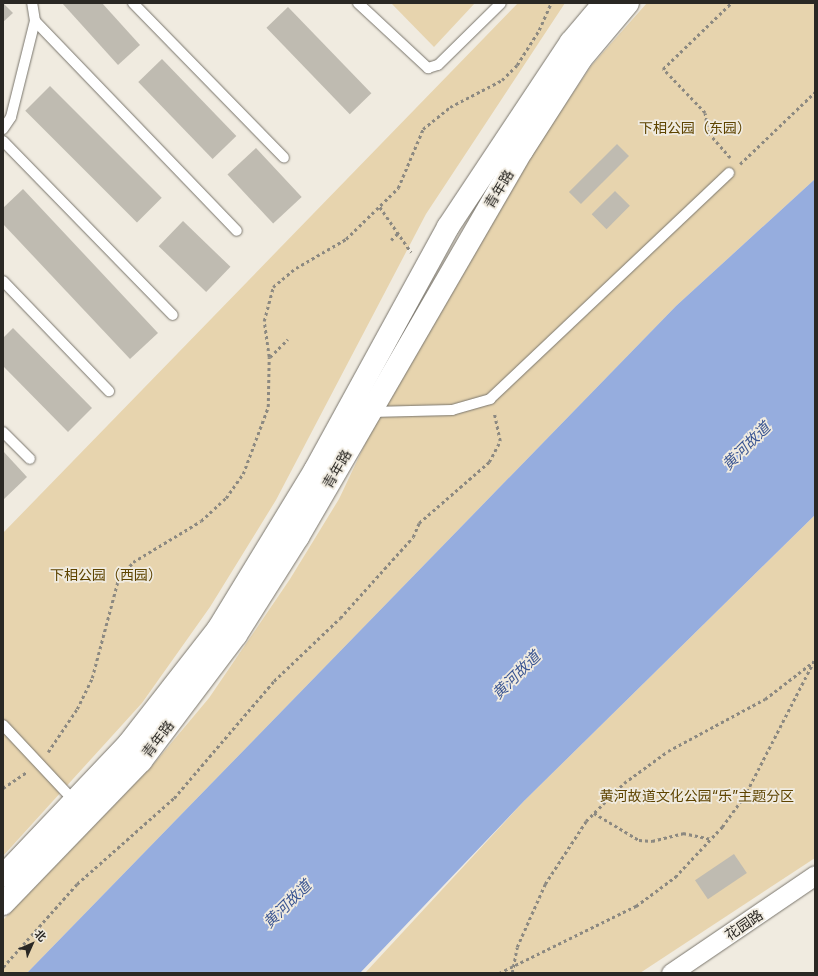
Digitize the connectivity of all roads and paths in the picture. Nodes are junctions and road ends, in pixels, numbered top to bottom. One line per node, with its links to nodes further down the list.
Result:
1 (32, 3): 9 (lane)
2 (133, 3): 15 (lane)
3 (358, 3): 4 (lane)
4 (500, 3)
5 (550, 3): 18 (path)
6 (604, 3): 25 (street, 青年路)
7 (628, 3): 32 (street, 青年路)
8 (731, 3): 16 (path)
9 (35, 21): 12 (lane); 19 (lane)
10 (815, 92): 16 (path)
11 (3, 109): 12 (lane)
12 (11, 117): 13 (lane)
13 (3, 129)
14 (3, 141): 27 (lane)
15 (284, 158)
16 (738, 166): 17 (path)
17 (729, 173): 31 (lane)
18 (380, 207): 20 (path); 29 (path)
19 (237, 231)
20 (398, 233): 21 (path); 23 (path)
21 (391, 240)
22 (413, 246): 23 (path)
23 (410, 252): 24 (path); 25 (path)
24 (407, 259)
25 (429, 263): 39 (street, 青年路)
26 (3, 281): 30 (lane)
27 (173, 315)
28 (288, 339): 29 (path)
29 (269, 357): 37 (path)
30 (108, 391)
31 (490, 398): 32 (lane); 46 (path)
32 (369, 412): 39 (street, 青年路)
33 (3, 432): 34 (lane)
34 (30, 459)
35 (814, 660): 40 (path); 41 (path)
36 (3, 725): 37 (lane)
37 (38, 762): 38 (path); 39 (lane)
38 (3, 788)
39 (82, 808): 43 (street, 青年路); 44 (street, 青年路)
40 (594, 813): 41 (path); 45 (path)
41 (712, 839): 45 (path)
42 (815, 875): 49 (street, 花园路)
43 (3, 876)
44 (3, 904)
45 (513, 966): 47 (path); 48 (path)
46 (3, 967)
47 (499, 973)
48 (512, 973)
49 (671, 973)

